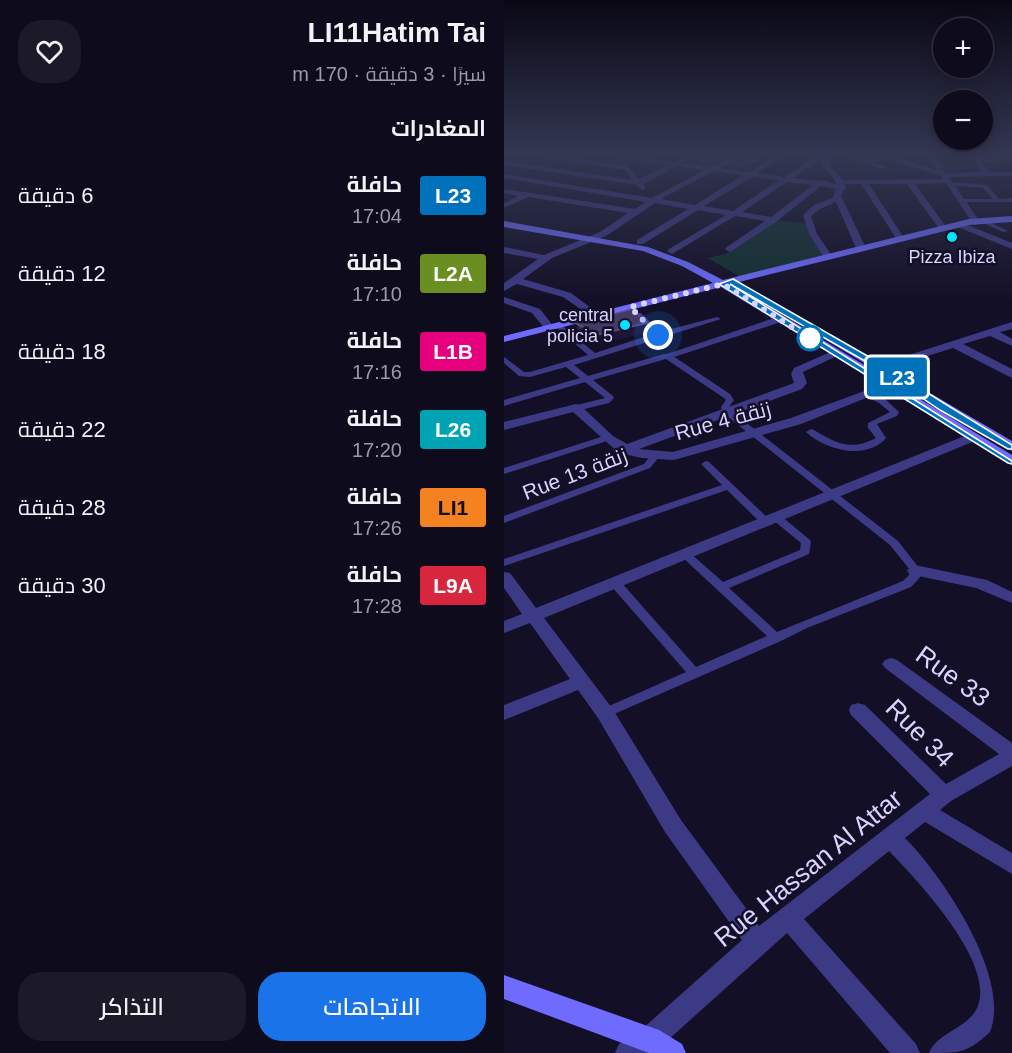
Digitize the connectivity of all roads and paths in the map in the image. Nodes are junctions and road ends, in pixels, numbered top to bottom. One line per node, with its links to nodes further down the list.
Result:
1 (582, 203): 13 (street)
2 (647, 203): 13 (street)
3 (669, 203): 12 (street)
4 (705, 203): 12 (street)
5 (749, 203): 14 (street)
6 (794, 203): 17 (street)
7 (825, 203): 32 (street)
8 (841, 203): 27 (street)
9 (878, 203): 24 (street)
10 (926, 203): 21 (street)
11 (964, 203): 18 (street)
12 (698, 208): 14 (street); 25 (street)
13 (636, 212): 23 (street)
14 (735, 213): 17 (street); 30 (street)
15 (504, 217): 23 (main road)
16 (1012, 219): 18 (main road)
17 (773, 220): 28 (street)
18 (980, 221): 20 (main road); 22 (lane)
19 (504, 224): 23 (main road)
20 (958, 224): 21 (main road); 26 (street)
21 (943, 228): 24 (main road)
22 (1005, 231)
23 (599, 236): 25 (main road); 31 (street); 35 (main road)
24 (900, 238): 27 (main road)
25 (640, 242): 30 (main road)
26 (1012, 246)
27 (861, 248): 32 (main road)
28 (730, 249)
29 (504, 250): 31 (street)
30 (672, 251): 35 (main road)
31 (541, 257): 33 (street); 34 (street)
32 (828, 257): 35 (main road)
33 (504, 261)
34 (515, 280): 36 (street); 39 (street)
35 (728, 282): 38 (main road); 41 (main road); 54 (main road)
36 (504, 288)
37 (504, 300): 43 (street)
38 (630, 307): 39 (main road); 45 (lane)
39 (595, 316): 43 (main road)
40 (717, 319): 45 (lane)
41 (780, 319): 49 (main road); 51 (street)
42 (1012, 325): 44 (street)
43 (554, 326): 46 (main road); 50 (lane)
44 (991, 332): 47 (street); 48 (street)
45 (658, 335): 50 (lane)
46 (504, 339)
47 (1012, 343)
48 (954, 344): 54 (street); 56 (street)
49 (835, 353): 55 (main road); 62 (street)
50 (594, 356): 53 (lane)
51 (667, 356): 57 (lane); 62 (lane)
52 (504, 359): 53 (lane)
53 (569, 364): 57 (lane)
54 (882, 368): 55 (street); 69 (main road)
55 (866, 372): 58 (main road)
56 (1012, 374)
57 (588, 379): 60 (lane); 61 (lane)
58 (890, 386): 59 (street, Rue 4 زنقة); 67 (main road)
59 (868, 394): 65 (lane); 66 (street, Rue 4 زنقة)
60 (504, 403)
61 (576, 408): 64 (street); 68 (street, Rue 4 زنقة)
62 (726, 411): 66 (lane); 70 (street)
63 (504, 413): 64 (street)
64 (510, 424)
65 (811, 432)
66 (753, 434): 71 (street, Rue 4 زنقة); 76 (lane)
67 (972, 437): 72 (main road); 76 (street)
68 (607, 438): 70 (street, Rue 4 زنقة); 74 (lane)
69 (1012, 447)
70 (624, 450): 71 (street, Rue 4 زنقة)
71 (654, 457): 77 (lane, Rue 13 زنقة)
72 (1012, 460)
73 (706, 464): 75 (lane)
74 (504, 471)
75 (730, 486): 78 (lane); 80 (lane)
76 (834, 494): 78 (street); 81 (lane)
77 (504, 520)
78 (772, 520): 79 (street); 84 (lane)
79 (686, 555): 83 (street); 84 (lane)
80 (504, 563)
81 (915, 570): 85 (street); 88 (lane)
82 (504, 577): 86 (street)
83 (616, 584): 86 (street); 90 (lane)
84 (722, 587): 88 (lane)
85 (1012, 598)
86 (531, 616): 87 (street); 91 (street)
87 (504, 627)
88 (777, 638): 90 (lane)
89 (891, 664): 95 (street, Rue 33)
90 (695, 674): 94 (lane)
91 (581, 682): 93 (street); 94 (street)
92 (858, 710): 96 (street, Rue 34)
93 (504, 713)
94 (605, 713): 101 (street)
95 (1012, 754): 96 (street, Rue Hassan Al Attar)
96 (944, 795): 97 (street, Rue Hassan Al Attar)
97 (924, 811): 98 (street, Rue Hassan Al Attar); 99 (street)
98 (891, 838): 100 (street, Rue Hassan Al Attar); 107 (street)
99 (1012, 864)
100 (789, 918): 101 (street, Rue Hassan Al Attar); 106 (street)
101 (757, 942): 103 (street, Rue Hassan Al Attar)
102 (504, 987): 103 (main road)
103 (650, 1039): 104 (street, Rue Hassan Al Attar); 105 (main road)
104 (628, 1053)
105 (673, 1053)
106 (908, 1053)
107 (942, 1053)

